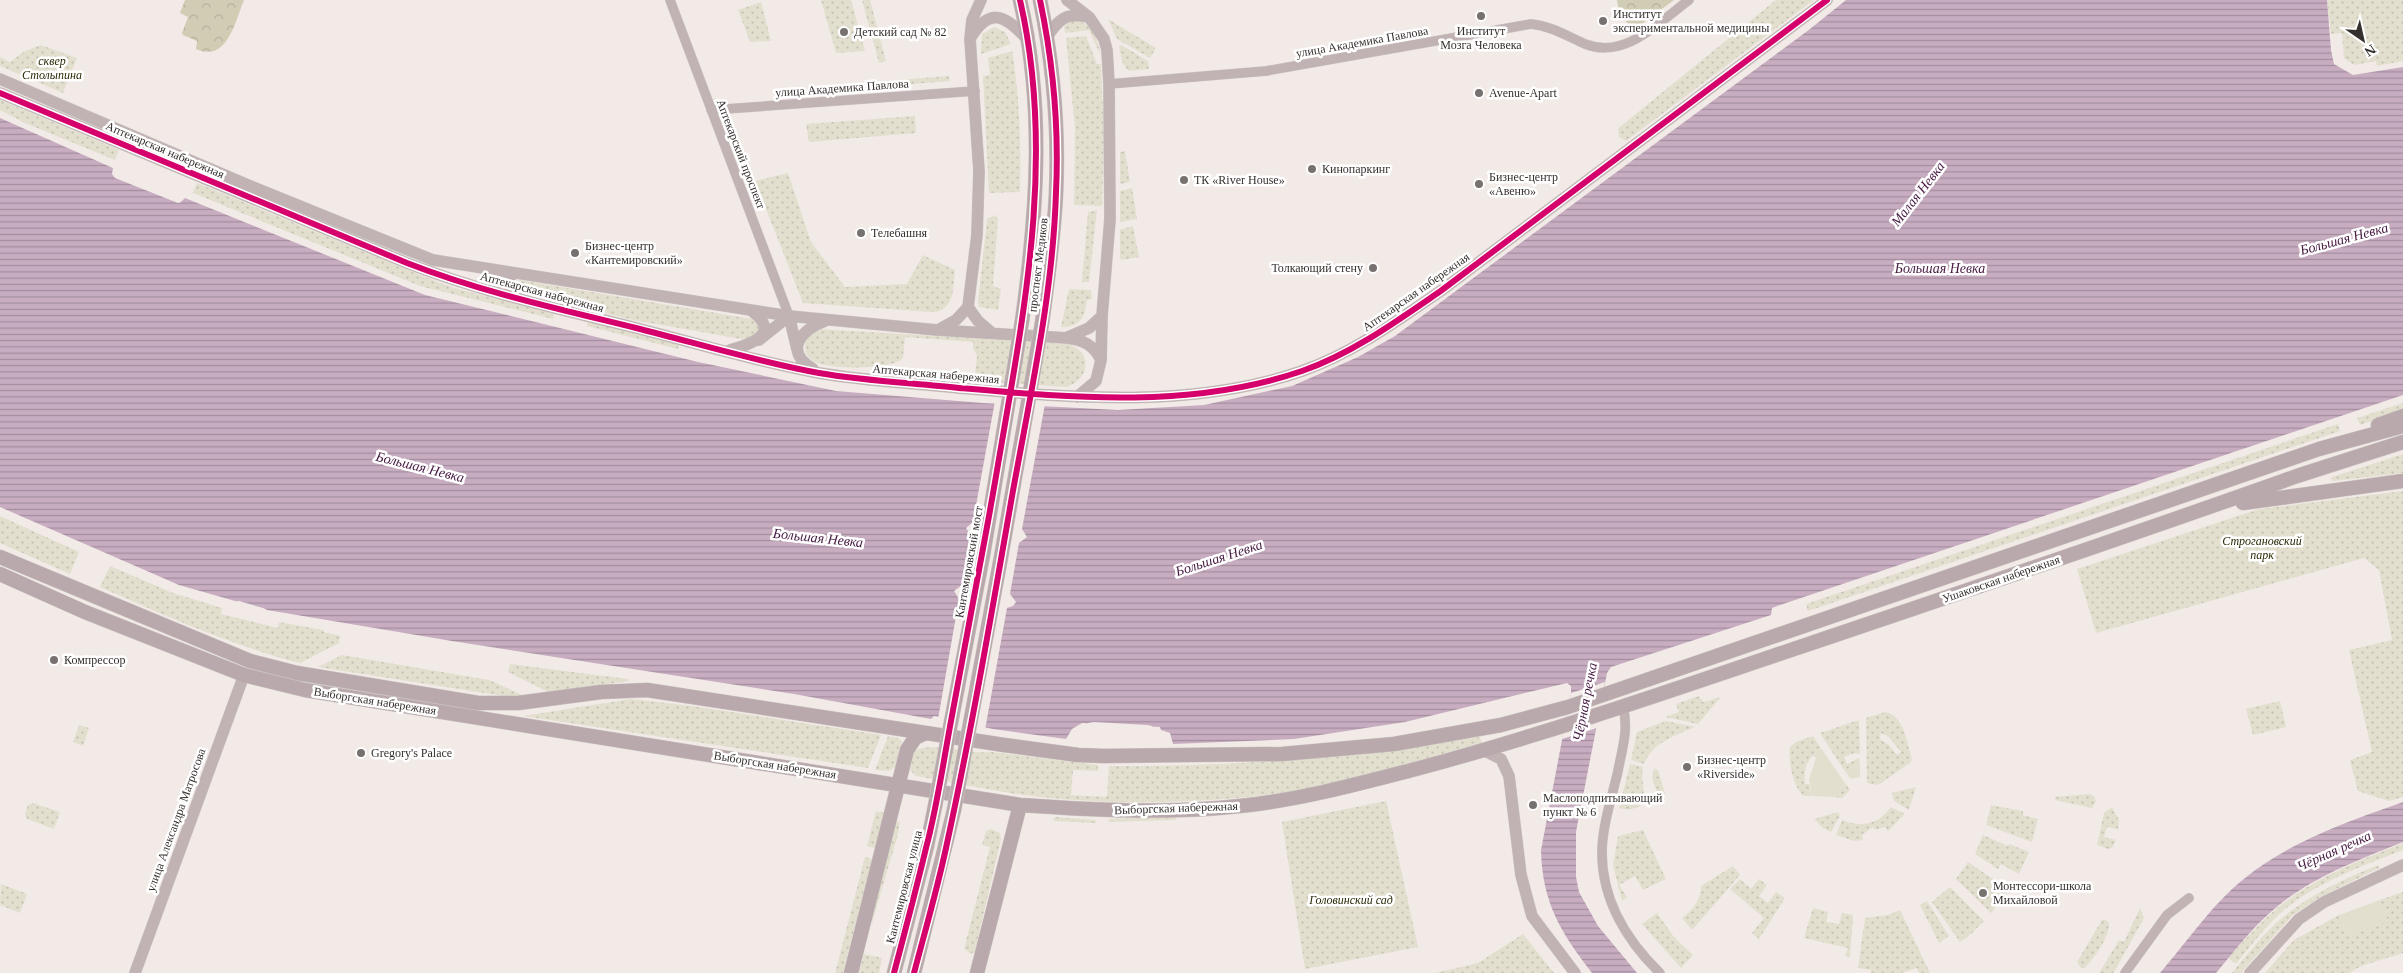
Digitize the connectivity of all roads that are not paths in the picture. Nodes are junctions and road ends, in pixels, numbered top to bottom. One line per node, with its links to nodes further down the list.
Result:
1 (670, 0): 16 (street, Аптекарский проспект)
2 (981, 0): 10 (street)
3 (1020, 0): 11 (main road, проспект Медиков)
4 (1040, 0): 9 (main road, проспект Медиков)
5 (1068, 0): 8 (street)
6 (1689, 0): 13 (street, улица Академика Павлова)
7 (1826, 0): 33 (street, Аптекарская набережная)
8 (1088, 18): 9 (street); 13 (street)
9 (1047, 37): 56 (main road, проспект Медиков, bridge)
10 (970, 39): 11 (street); 14 (street)
11 (1028, 40): 24 (main road, проспект Медиков)
12 (0, 79): 17 (street, Аптекарская набережная)
13 (1109, 84): 22 (street)
14 (975, 91): 16 (street, улица Академика Павлова); 19 (street)
15 (0, 93): 18 (street, Аптекарская набережная)
16 (711, 110): 21 (street, Аптекарский проспект)
17 (514, 273): 18 (street); 20 (street, Аптекарская набережная)
18 (509, 296): 30 (street, Аптекарская набережная)
19 (968, 307): 25 (street); 26 (street)
20 (754, 312): 21 (street, Аптекарская набережная); 28 (street)
21 (789, 316): 23 (street, Аптекарская набережная); 28 (street); 29 (street)
22 (1102, 316): 27 (street); 31 (street)
23 (829, 320): 25 (street, Аптекарская набережная); 29 (street)
24 (1022, 321): 50 (main road, Кантемировский мост, bridge)
25 (937, 330): 26 (street, Аптекарская набережная)
26 (992, 333): 27 (street, Аптекарская набережная)
27 (1067, 338): 31 (street)
28 (758, 341): 30 (street)
29 (797, 350): 32 (street)
30 (728, 351): 32 (street, Аптекарская набережная)
31 (1101, 360): 33 (street)
32 (818, 372): 33 (street, Аптекарская набережная)
33 (1077, 397)
34 (2403, 416): 37 (main road)
35 (2403, 426): 37 (main road, Ушаковская набережная)
36 (2403, 442): 39 (main road, Ушаковская набережная)
37 (2319, 449): 43 (main road, Ушаковская набережная)
38 (2403, 482): 39 (main road)
39 (2188, 515): 44 (main road, Ушаковская набережная)
40 (0, 556): 46 (main road, Выборгская набережная)
41 (0, 574): 42 (main road, Выборгская набережная)
42 (244, 676): 48 (main road, Выборгская набережная); 53 (street, улица Александра Матросова)
43 (1568, 707): 46 (main road, Выборгская набережная)
44 (1623, 707): 45 (main road, Ушаковская набережная); 59 (street)
45 (1564, 726): 47 (main road, Выборгская набережная)
46 (926, 733): 48 (main road)
47 (1485, 751): 49 (main road, Выборгская набережная); 58 (street)
48 (898, 784): 49 (main road, Выборгская набережная); 54 (main road)
49 (1020, 805): 57 (main road)
50 (934, 806): 55 (main road, Кантемировская улица)
51 (2403, 864): 61 (street)
52 (2188, 898): 60 (street)
53 (135, 973)
54 (852, 973)
55 (894, 973)
56 (914, 973)
57 (977, 973)
58 (1576, 973)
59 (1660, 973)
60 (2125, 973)
61 (2250, 973)

